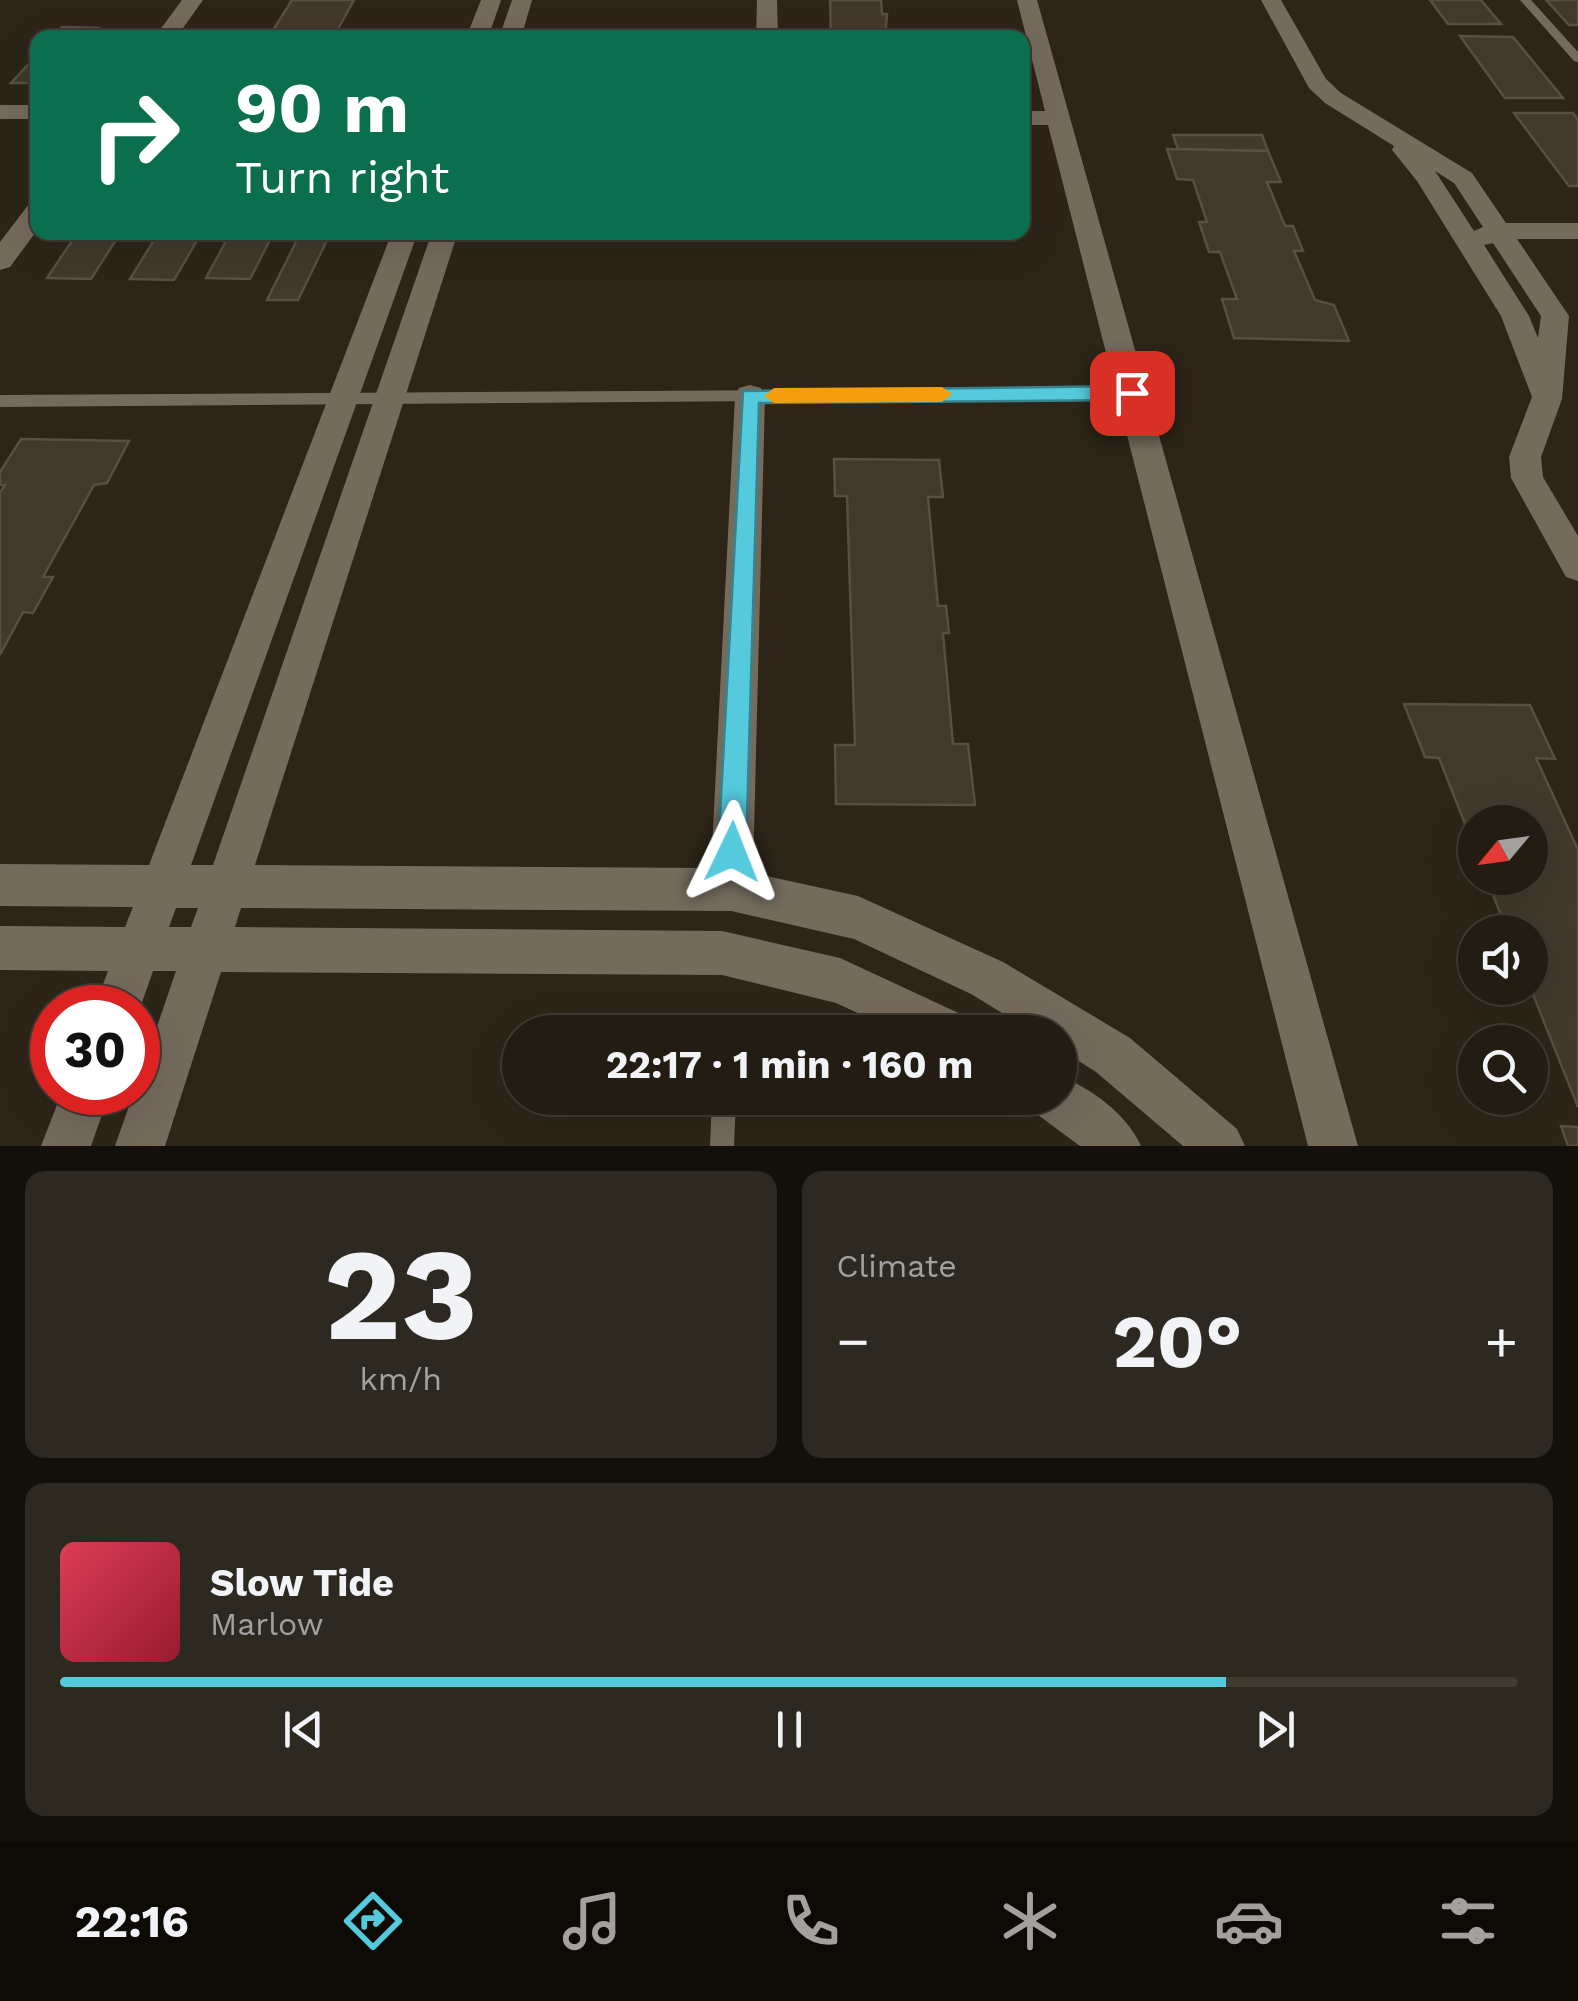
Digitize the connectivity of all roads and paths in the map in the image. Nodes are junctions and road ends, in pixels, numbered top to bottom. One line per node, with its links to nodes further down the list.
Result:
1 (193, 0): 8 (street)
2 (491, 0): 9 (street)
3 (522, 0): 10 (street)
4 (767, 0): 11 (street)
5 (1027, 0): 16 (street)
6 (1271, 0): 17 (street)
7 (1526, 0): 12 (lane)
8 (170, 30)
9 (480, 30)
10 (513, 30)
11 (767, 30)
12 (1578, 59)
13 (0, 112): 14 (street)
14 (30, 112)
15 (1030, 118): 16 (street)
16 (1058, 118): 27 (street)
17 (1385, 128): 19 (street); 23 (street)
18 (30, 221): 26 (street)
19 (1498, 231): 20 (street); 23 (street); 24 (street)
20 (1578, 232)
21 (402, 240): 29 (street)
22 (442, 240): 30 (street)
23 (1468, 242): 24 (street); 31 (street)
24 (1514, 255): 25 (street); 31 (street)
25 (1578, 255)
26 (0, 261)
27 (1132, 393): 28 (lane); 51 (street)
28 (750, 396): 30 (lane); 37 (street)
29 (343, 398): 30 (lane); 32 (lane); 35 (street)
30 (390, 398): 36 (street)
31 (1547, 399): 33 (street)
32 (0, 400)
33 (1578, 567)
34 (0, 885): 35 (street)
35 (162, 886): 36 (street); 39 (street)
36 (227, 886): 37 (street); 40 (street)
37 (730, 890): 50 (street)
38 (0, 948): 39 (street)
39 (139, 949): 40 (street); 41 (street)
40 (206, 950): 42 (street); 47 (street)
41 (126, 985)
42 (913, 1015)
43 (1077, 1112): 49 (street)
44 (77, 1115): 46 (street)
45 (723, 1115): 48 (lane)
46 (66, 1146)
47 (140, 1146)
48 (722, 1146)
49 (1116, 1146)
50 (1220, 1146)
51 (1333, 1146)

